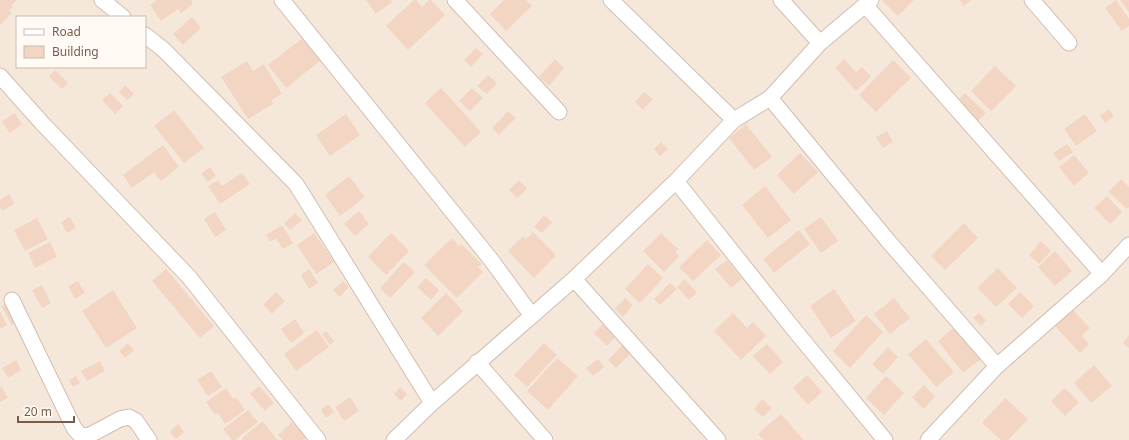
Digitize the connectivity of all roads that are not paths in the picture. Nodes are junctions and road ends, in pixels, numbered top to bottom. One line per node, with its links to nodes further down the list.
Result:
1 (102, 0): 8 (street)
2 (282, 0): 21 (street)
3 (455, 0): 14 (street)
4 (611, 0): 15 (street)
5 (781, 0): 10 (street)
6 (1032, 0): 11 (street)
7 (868, 3): 10 (street); 18 (street)
8 (122, 16)
9 (146, 36): 24 (street)
10 (820, 43): 13 (street)
11 (1069, 43)
12 (0, 76): 26 (street)
13 (770, 98): 15 (street); 23 (street)
14 (559, 112)
15 (734, 120): 16 (street)
16 (676, 181): 19 (street); 30 (street)
17 (1129, 246): 18 (street)
18 (1102, 274): 23 (street)
19 (574, 279): 21 (street); 29 (street)
20 (12, 300): 25 (street)
21 (532, 316): 22 (street)
22 (477, 362): 24 (street); 28 (street)
23 (997, 366): 31 (street)
24 (432, 403): 27 (street)
25 (149, 440)
26 (318, 440)
27 (394, 440)
28 (545, 440)
29 (718, 440)
30 (885, 440)
31 (928, 440)

